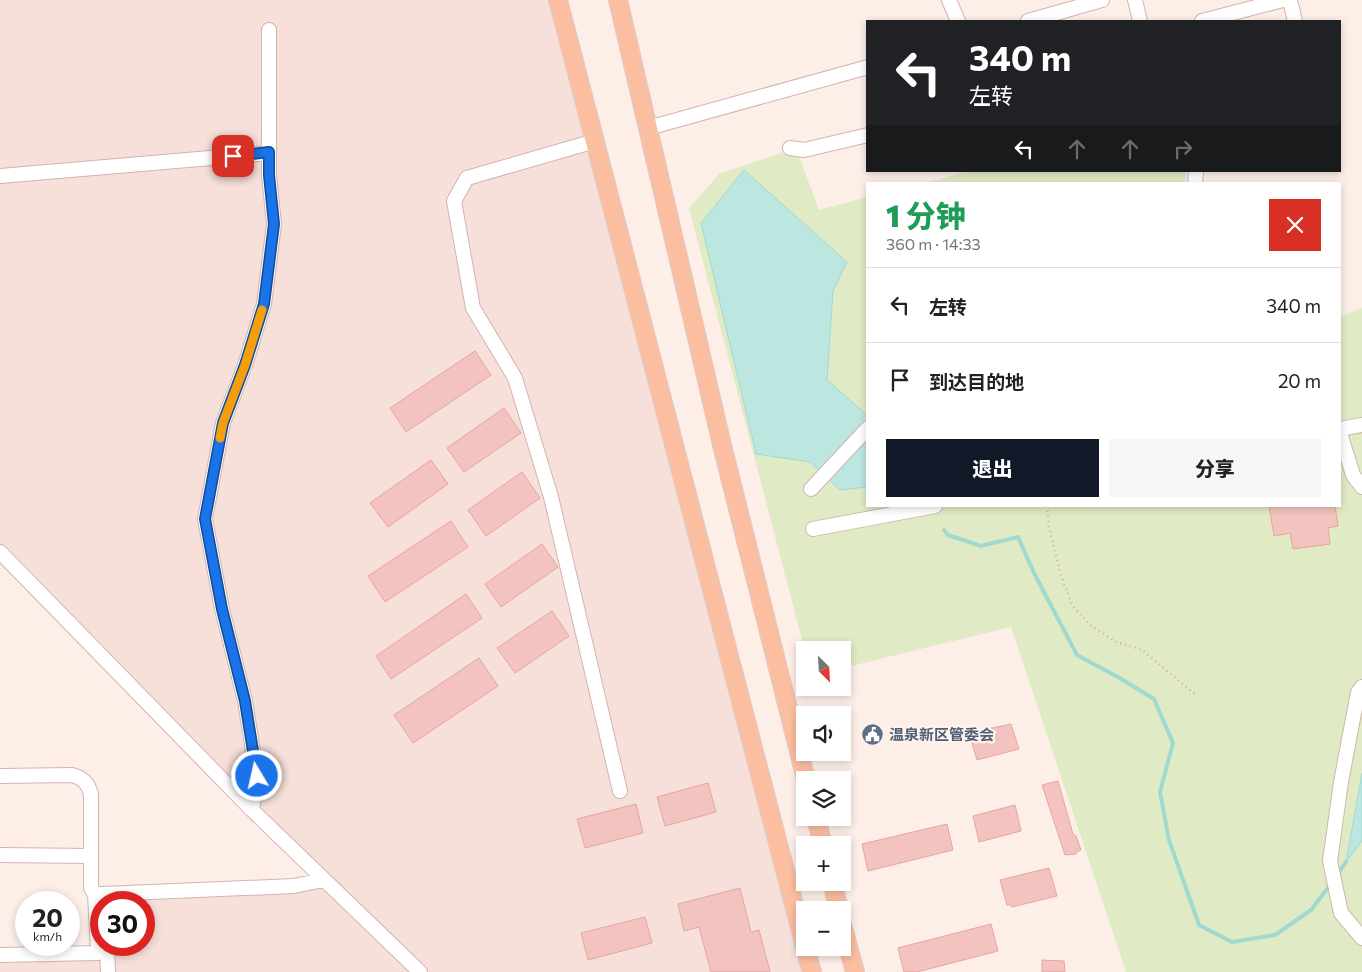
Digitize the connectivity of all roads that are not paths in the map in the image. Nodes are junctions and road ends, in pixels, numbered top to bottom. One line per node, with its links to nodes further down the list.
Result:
1 (558, 0): 17 (main road)
2 (618, 0): 15 (main road)
3 (950, 0): 8 (street)
4 (1102, 0): 9 (street)
5 (1135, 0): 10 (street)
6 (1283, 0): 11 (street)
7 (1290, 0): 12 (street)
8 (958, 20)
9 (1032, 20)
10 (1140, 20)
11 (1206, 20)
12 (1295, 20)
13 (269, 30): 19 (street)
14 (866, 67): 15 (street)
15 (648, 128): 31 (main road)
16 (866, 135): 18 (street)
17 (595, 142): 33 (street); 40 (main road)
18 (790, 148)
19 (269, 152): 20 (street); 34 (street)
20 (0, 176)
21 (1362, 425): 22 (street)
22 (1341, 429)
23 (866, 430): 26 (street)
24 (1341, 437): 25 (street)
25 (1362, 487)
26 (811, 489)
27 (930, 507): 28 (street)
28 (813, 529)
29 (0, 552): 34 (street)
30 (1362, 687): 41 (street)
31 (804, 771)
32 (0, 776): 36 (street)
33 (620, 791)
34 (252, 810): 37 (street)
35 (0, 856): 36 (street)
36 (91, 856): 38 (street)
37 (323, 880): 39 (street); 48 (street)
38 (94, 891)
39 (155, 894)
40 (796, 912)
41 (1362, 938)
42 (90, 953): 43 (street)
43 (0, 955)
44 (107, 956): 47 (street)
45 (808, 956): 49 (main road)
46 (850, 956): 50 (main road)
47 (108, 972)
48 (420, 972)
49 (812, 972)
50 (854, 972)

